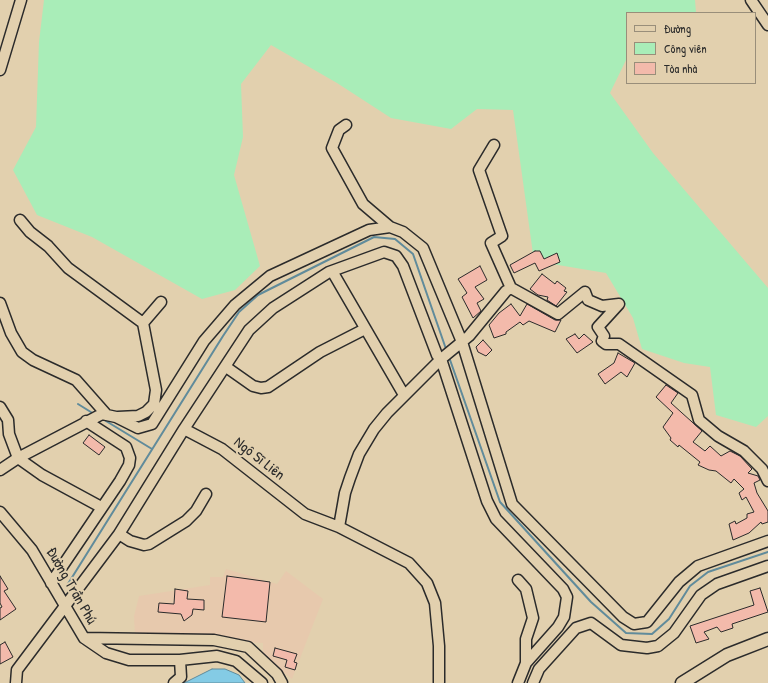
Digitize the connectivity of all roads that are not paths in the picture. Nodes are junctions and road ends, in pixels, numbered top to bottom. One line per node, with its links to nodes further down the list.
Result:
1 (22, 0): 4 (street)
2 (752, 0): 3 (street)
3 (768, 25)
4 (0, 70)
5 (346, 125): 8 (street)
6 (494, 145): 10 (street)
7 (20, 220): 13 (street)
8 (390, 227): 15 (street); 20 (street)
9 (332, 271): 14 (street); 16 (street); 17 (street)
10 (511, 288): 15 (street); 25 (street)
11 (161, 302): 13 (street)
12 (0, 303): 20 (street)
13 (143, 323): 20 (street)
14 (366, 329): 17 (street); 18 (street)
15 (460, 343): 16 (street); 31 (street)
16 (442, 358): 18 (street); 39 (street)
17 (226, 367): 22 (street)
18 (404, 395): 29 (street)
19 (0, 407): 23 (street)
20 (108, 415): 21 (street)
21 (88, 421): 23 (street); 27 (street)
22 (184, 429): 29 (street, Ngô Sĩ Liên); 30 (street)
23 (18, 458): 24 (street); 27 (street)
24 (0, 470)
25 (768, 481)
26 (206, 494): 30 (street)
27 (101, 508): 34 (street)
28 (0, 512): 34 (street, Đường Trần Phú)
29 (339, 527): 44 (street, Ngô Sĩ Liên)
30 (119, 534): 35 (street)
31 (768, 541)
32 (768, 566): 46 (street)
33 (518, 580): 39 (street)
34 (51, 583): 35 (street, Đường Trần Phú)
35 (65, 606): 36 (street, Đường Trần Phú); 40 (street)
36 (84, 638): 38 (street, Đường Trần Phú); 43 (street)
37 (768, 639): 47 (main road)
38 (180, 660): 41 (street); 42 (street, Đường Trần Phú)
39 (526, 663): 45 (street)
40 (16, 683)
41 (174, 683)
42 (262, 683)
43 (282, 683)
44 (440, 683)
45 (518, 683)
46 (534, 683)
47 (682, 683)

